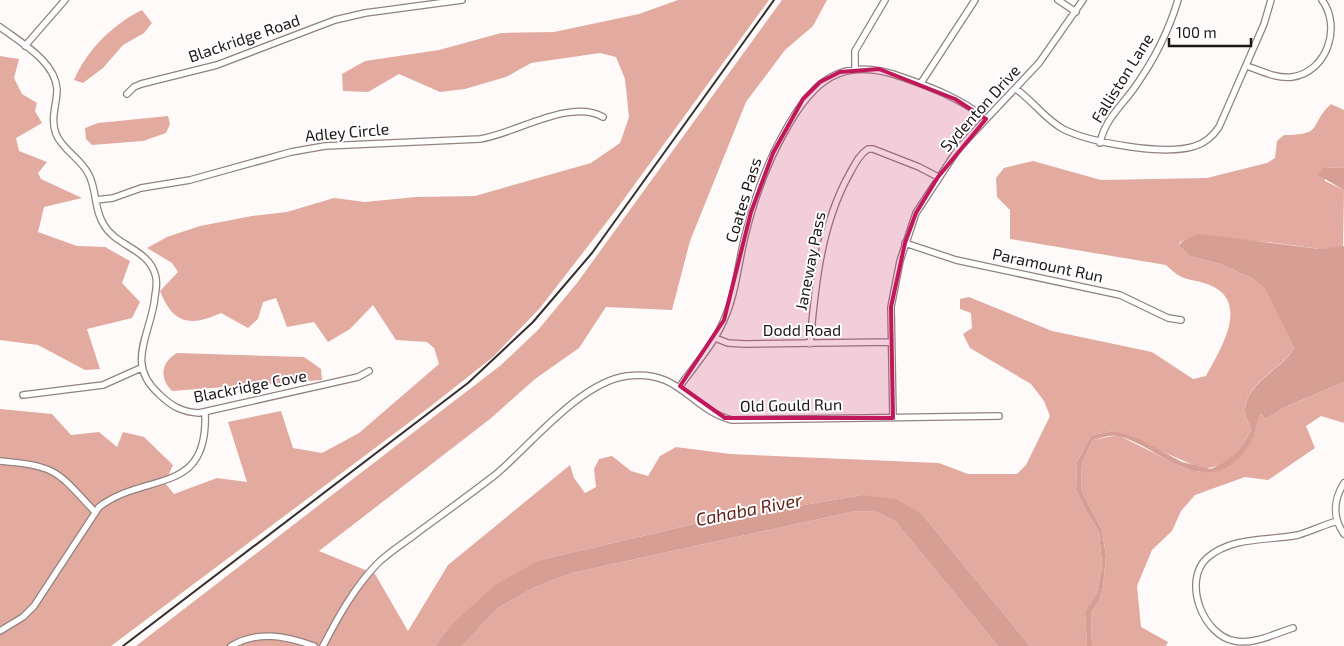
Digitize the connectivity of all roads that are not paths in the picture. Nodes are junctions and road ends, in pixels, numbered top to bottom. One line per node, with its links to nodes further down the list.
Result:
1 (65, 0): 12 (street)
2 (462, 0): 17 (street, Blackridge Road)
3 (885, 0): 14 (street)
4 (975, 0): 15 (street)
5 (1058, 0): 10 (street)
6 (1084, 0): 10 (street, Sydenton Drive)
7 (1178, 0): 20 (street, Falliston Lane)
8 (1271, 0): 13 (street)
9 (1322, 0): 13 (street)
10 (1076, 12): 16 (street, Sydenton Drive)
11 (0, 26): 12 (street)
12 (25, 46): 22 (street)
13 (1247, 66): 20 (street)
14 (854, 69): 15 (street, Coates Pass); 25 (street, Coates Pass)
15 (921, 83): 19 (street, Coates Pass)
16 (1016, 89): 19 (street, Sydenton Drive); 20 (street)
17 (127, 94)
18 (603, 117): 22 (street, Adley Circle)
19 (986, 119): 21 (street, Sydenton Drive)
20 (1100, 143)
21 (938, 177): 23 (street, Sydenton Drive); 27 (street, Janeway Pass)
22 (96, 200): 28 (street)
23 (905, 243): 24 (street, Paramount Run); 26 (street, Sydenton Drive)
24 (1181, 320)
25 (715, 338): 27 (street, Dodd Road); 30 (street, Coates Pass)
26 (891, 342): 27 (street, Dodd Road); 34 (street, Sydenton Drive)
27 (810, 344)
28 (141, 368): 31 (street); 32 (street, Blackridge Cove)
29 (369, 371): 32 (street, Blackridge Cove)
30 (680, 386): 34 (street, Old Gould Run); 44 (street, Old Gould Run)
31 (23, 395)
32 (206, 412): 37 (street)
33 (999, 416): 34 (street, Old Gould Run)
34 (893, 418)
35 (0, 461): 37 (street)
36 (1344, 483): 38 (street)
37 (95, 512): 41 (street)
38 (1337, 520): 39 (street); 40 (street)
39 (1344, 534)
40 (1294, 628)
41 (0, 631)
42 (231, 646): 43 (street)
43 (314, 646)
44 (323, 646)

